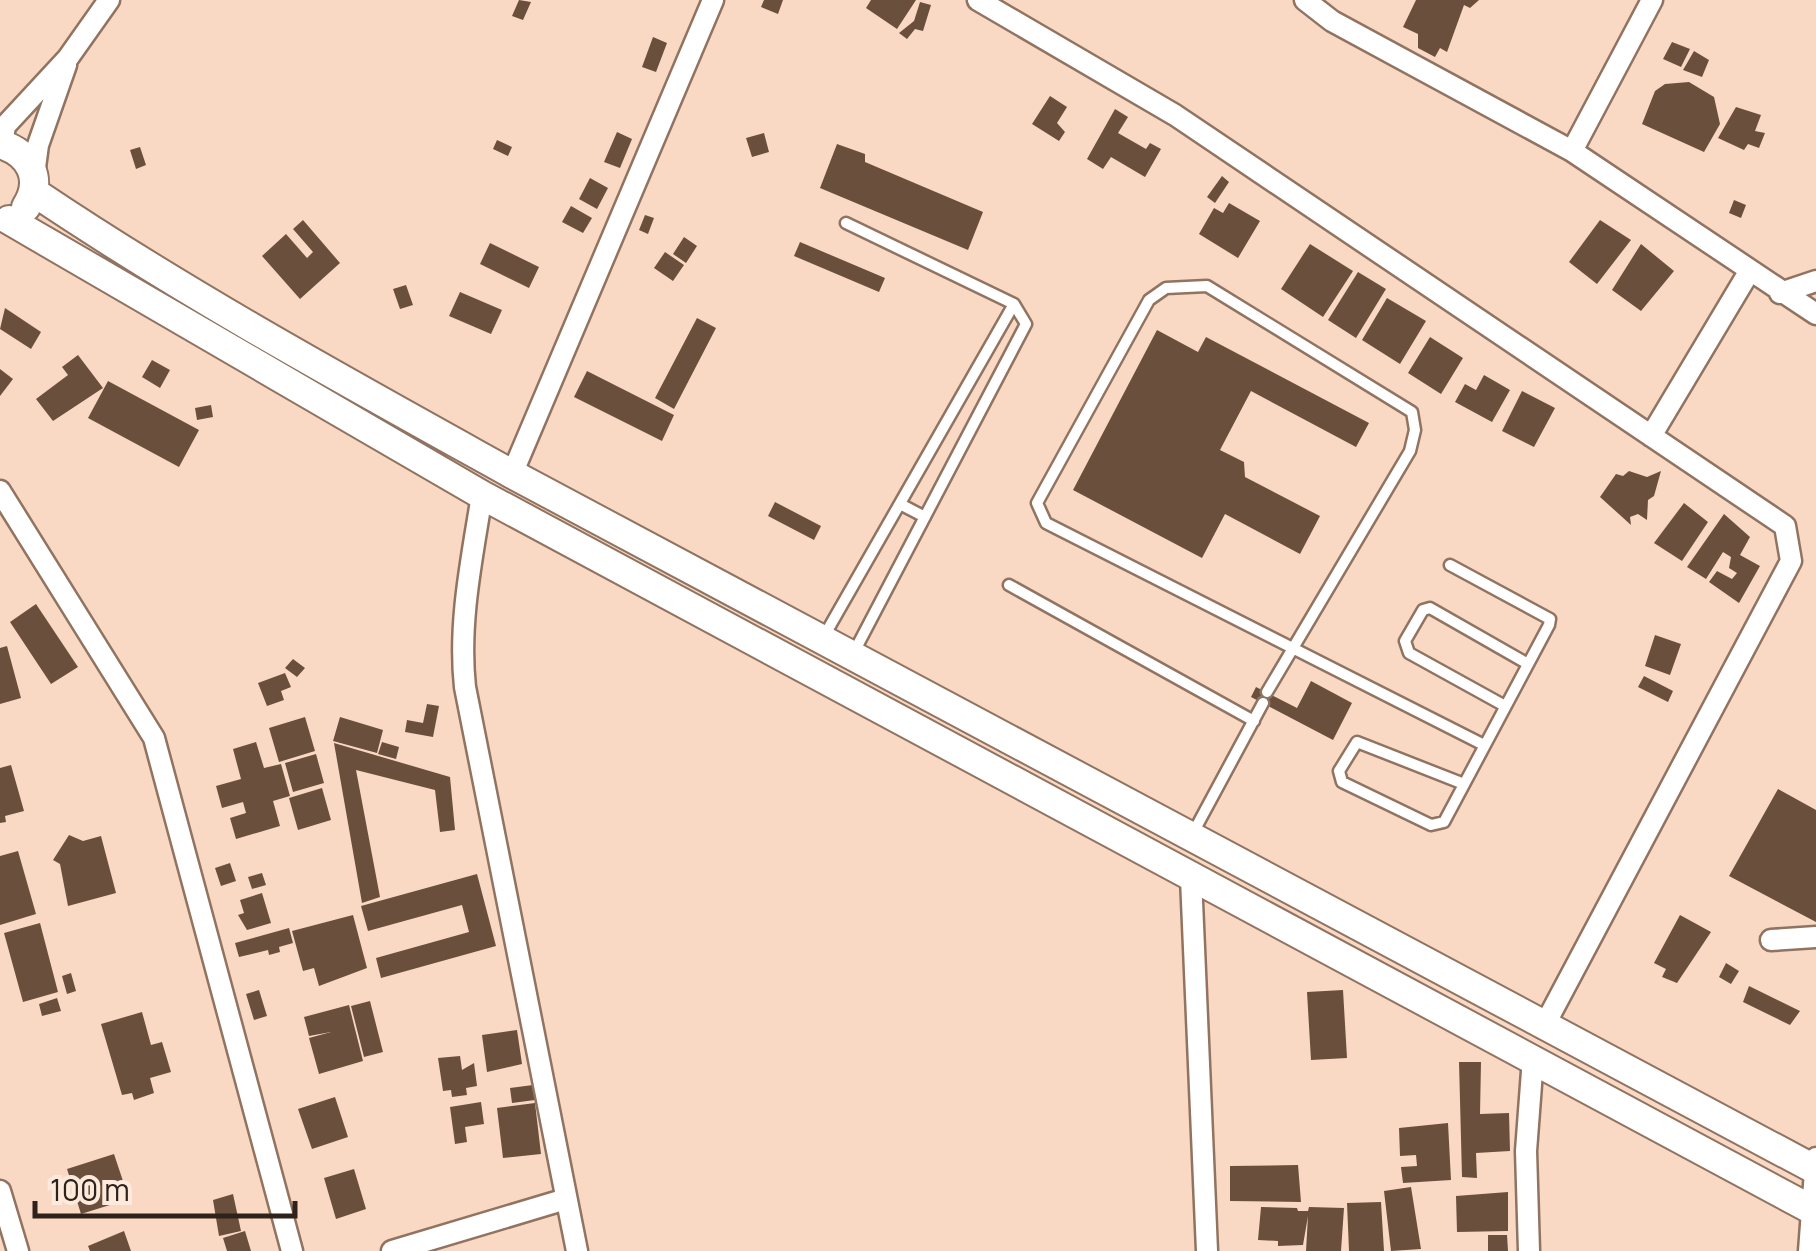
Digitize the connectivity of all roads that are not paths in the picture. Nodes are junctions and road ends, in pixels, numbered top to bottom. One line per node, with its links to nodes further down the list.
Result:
1 (110, 0): 6 (street)
2 (713, 0): 18 (street)
3 (978, 0): 17 (street)
4 (1306, 0): 8 (street)
5 (1652, 0): 8 (street)
6 (68, 58): 7 (street); 9 (street)
7 (1, 144): 9 (main road)
8 (1572, 151): 12 (street)
9 (34, 183): 10 (main road); 18 (main road)
10 (4, 221): 20 (main road)
11 (846, 223): 15 (lane)
12 (1749, 272): 14 (street); 17 (street)
13 (1816, 281): 14 (street)
14 (1780, 293): 16 (street)
15 (1014, 304): 21 (lane); 22 (lane)
16 (1816, 314)
17 (1651, 436): 37 (street)
18 (512, 474): 25 (main road)
19 (0, 491): 44 (street)
20 (482, 495): 34 (main road); 41 (street)
21 (900, 504): 22 (lane); 25 (lane)
22 (925, 517): 27 (lane)
23 (1450, 565): 28 (lane)
24 (1009, 585): 30 (lane)
25 (823, 639): 27 (main road)
26 (1291, 650): 26 (lane); 30 (lane); 31 (lane)
27 (853, 654): 33 (main road)
28 (1528, 664): 29 (lane); 29 (lane)
29 (1505, 706): 31 (lane)
30 (1254, 720): 33 (lane)
31 (1484, 745): 32 (lane)
32 (1464, 784): 32 (lane)
33 (1190, 838): 37 (main road)
34 (1191, 878): 38 (main road); 47 (street)
35 (1816, 937): 36 (street)
36 (1771, 940)
37 (1543, 1028): 39 (main road)
38 (1534, 1058): 42 (main road); 48 (street)
39 (1815, 1165): 42 (street)
40 (0, 1191): 43 (street)
41 (566, 1199): 45 (street); 46 (street)
42 (1812, 1210): 49 (street)
43 (18, 1251)
44 (292, 1251)
45 (392, 1251)
46 (578, 1251)
47 (1207, 1251)
48 (1529, 1251)
49 (1809, 1251)

